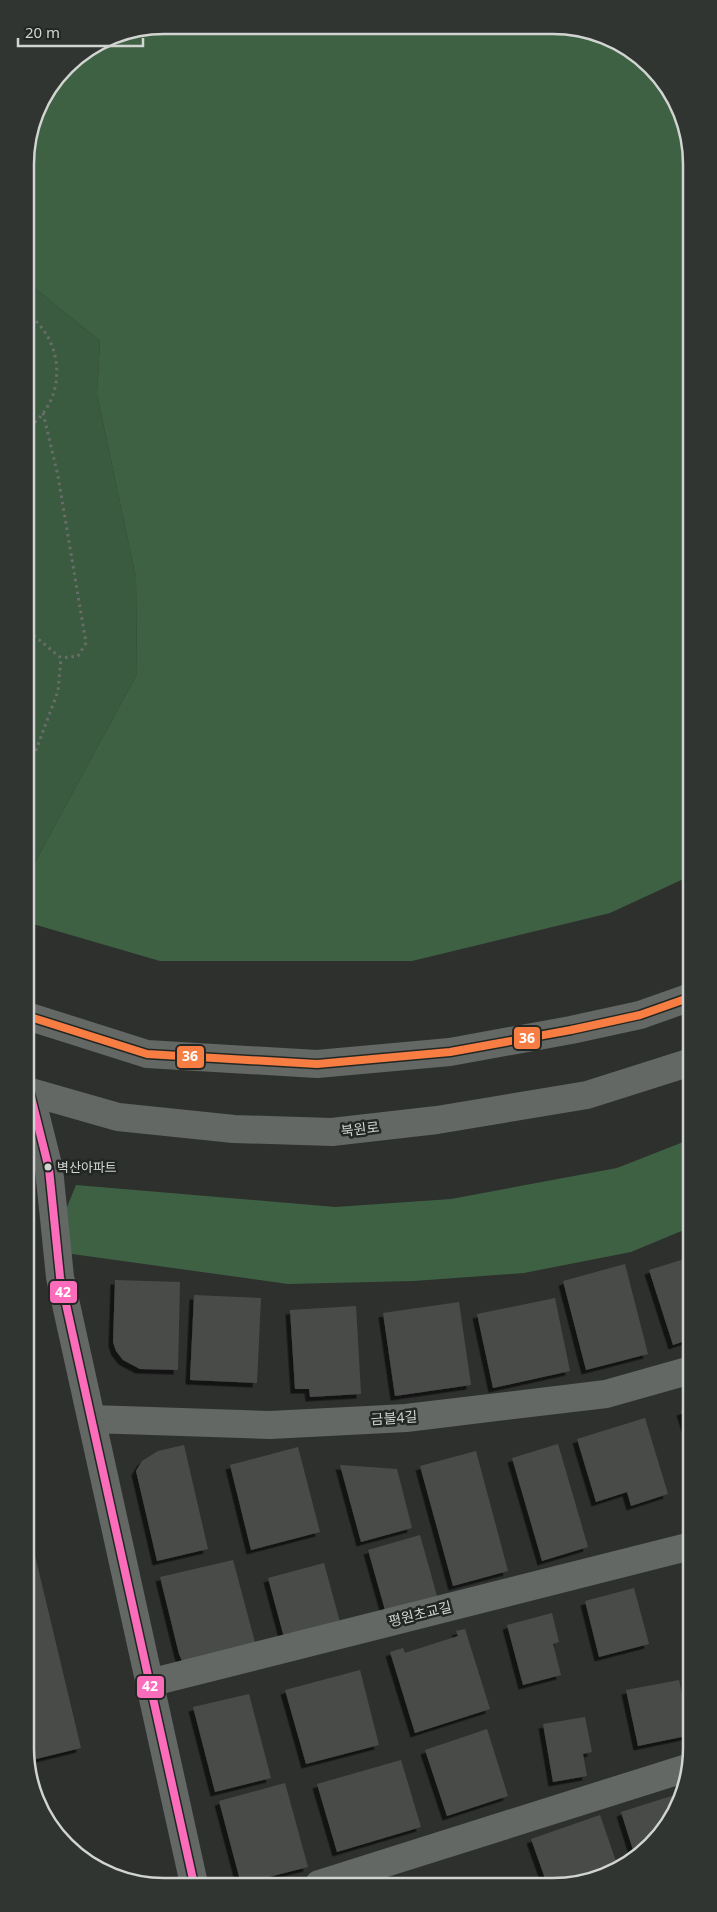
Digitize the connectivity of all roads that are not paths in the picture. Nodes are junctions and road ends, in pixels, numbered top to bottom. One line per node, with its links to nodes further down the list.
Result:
1 (683, 1000): 2 (street)
2 (34, 1018)
3 (683, 1065): 4 (street, 북원로)
4 (34, 1094)
5 (34, 1114): 7 (street)
6 (683, 1372): 7 (street, 금불4길)
7 (92, 1418): 9 (street)
8 (683, 1548): 9 (street, 평원초교길)
9 (149, 1683): 11 (street)
10 (681, 1770): 12 (street)
11 (193, 1878)
12 (338, 1878)

